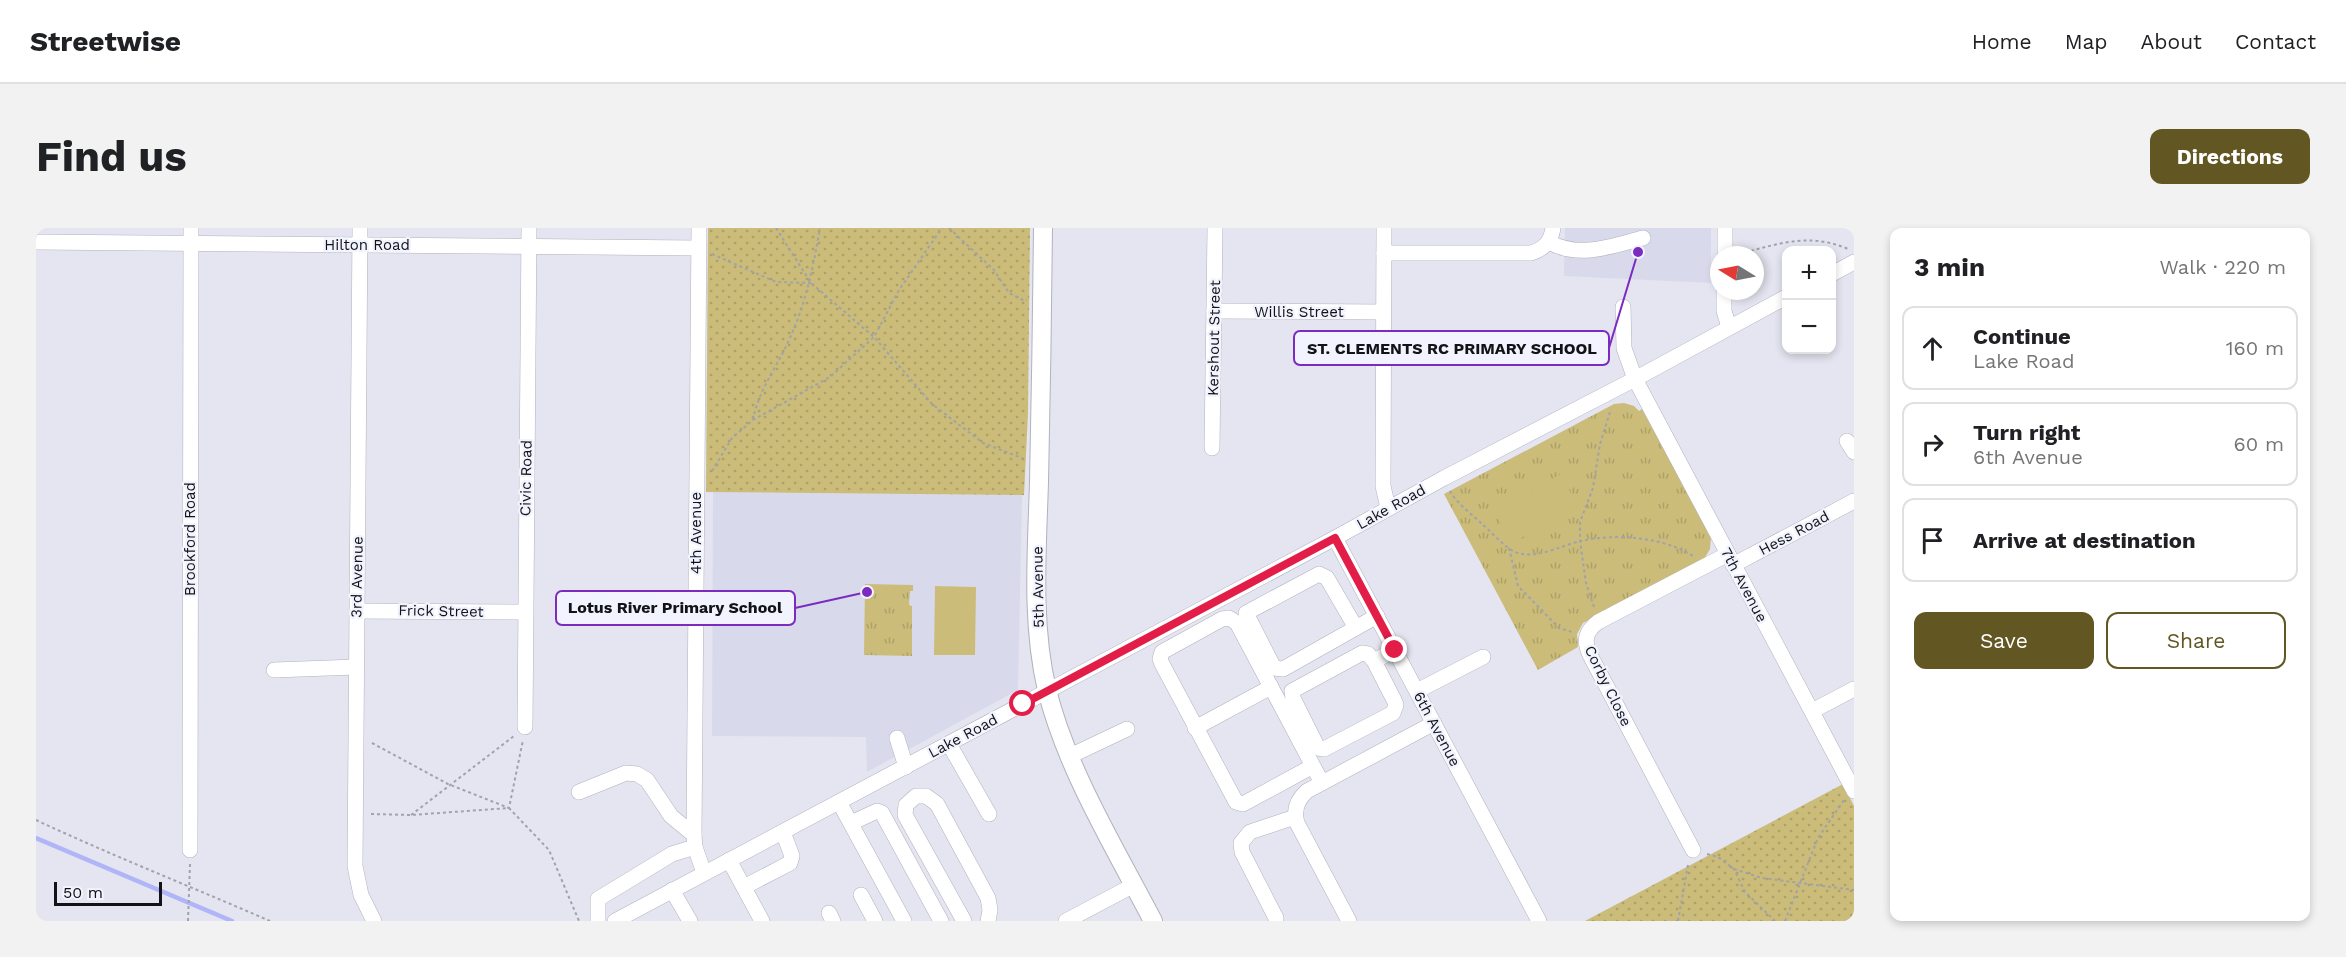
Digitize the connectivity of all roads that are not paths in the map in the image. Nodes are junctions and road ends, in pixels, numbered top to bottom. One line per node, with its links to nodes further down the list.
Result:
1 (191, 228): 13 (street, Brookford Road)
2 (360, 228): 12 (street, 3rd Avenue)
3 (529, 228): 14 (street, Civic Road)
4 (699, 228): 16 (street, 4th Avenue)
5 (1043, 228): 44 (main road, 5th Avenue)
6 (1215, 228): 23 (street, Kershout Street)
7 (1384, 228): 17 (street)
8 (1725, 228): 15 (street)
9 (1551, 235): 10 (street); 17 (street)
10 (1643, 238)
11 (36, 242): 13 (street, Hilton Road)
12 (360, 244): 13 (street, Hilton Road); 14 (street, Hilton Road); 32 (street, 3rd Avenue)
13 (191, 245): 64 (street, Brookford Road)
14 (529, 246): 16 (street, Hilton Road); 33 (street, Civic Road)
15 (1725, 246)
16 (699, 248): 63 (street, 4th Avenue)
17 (1384, 253): 24 (street)
18 (1853, 257): 19 (street)
19 (1836, 271)
20 (1782, 299): 25 (street, Lake Road)
21 (1725, 300): 25 (street)
22 (1623, 307): 26 (street, 7th Avenue)
23 (1214, 311): 24 (street, Willis Street); 27 (street, Kershout Street)
24 (1383, 312): 29 (street)
25 (1729, 327): 26 (street, Lake Road)
26 (1635, 379): 29 (street, Lake Road); 31 (street, 7th Avenue)
27 (1212, 448)
28 (1854, 501): 31 (street, Hess Road)
29 (1388, 508): 30 (street, Lake Road)
30 (1335, 538): 34 (street, 6th Avenue); 44 (street, Lake Road)
31 (1731, 559): 45 (street, 7th Avenue); 65 (street, Corby Close)
32 (357, 610): 33 (street, Frick Street); 39 (street, 3rd Avenue)
33 (525, 612): 47 (street, Civic Road)
34 (1377, 616): 35 (street); 36 (street, 6th Avenue)
35 (1356, 628): 35 (street)
36 (1395, 650): 38 (street); 43 (street, 6th Avenue)
37 (1483, 657): 43 (street)
38 (1374, 661): 38 (street)
39 (356, 668): 40 (street); 73 (street, 3rd Avenue)
40 (274, 670)
41 (1271, 687): 48 (street); 48 (street); 53 (street)
42 (1854, 689): 45 (street)
43 (1417, 691): 46 (street, 6th Avenue)
44 (1047, 692): 51 (street, Lake Road); 52 (main road, 5th Avenue)
45 (1812, 711): 56 (street, 7th Avenue)
46 (1434, 723): 55 (street); 86 (street, 6th Avenue)
47 (525, 727)
48 (1196, 728): 53 (street)
49 (1127, 729): 52 (street)
50 (897, 738): 54 (street)
51 (949, 744): 54 (street, Lake Road); 59 (street)
52 (1070, 756): 68 (main road, 5th Avenue)
53 (1313, 766): 55 (street)
54 (906, 767): 58 (street, Lake Road)
55 (1322, 783): 60 (street)
56 (1853, 789)
57 (579, 792): 63 (street)
58 (839, 802): 61 (street); 62 (street, Lake Road)
59 (989, 814)
60 (1295, 817): 72 (street); 85 (street)
61 (851, 823): 79 (street); 80 (street)
62 (783, 832): 66 (street, Lake Road); 69 (street)
63 (695, 841): 67 (street, 4th Avenue); 74 (street)
64 (190, 850)
65 (1693, 850)
66 (729, 860): 67 (street, Lake Road); 69 (street)
67 (704, 873): 70 (street, Lake Road)
68 (1134, 885): 83 (street); 84 (main road, 5th Avenue)
69 (744, 887): 77 (street)
70 (672, 890): 75 (street, Lake Road); 76 (street)
71 (861, 896): 78 (street)
72 (1276, 918)
73 (374, 921)
74 (598, 921)
75 (615, 921)
76 (690, 921)
77 (762, 921)
78 (875, 921)
79 (904, 921)
80 (941, 921)
81 (964, 921): 82 (street)
82 (988, 921)
83 (1066, 921)
84 (1153, 921)
85 (1349, 921)
86 (1539, 921)

